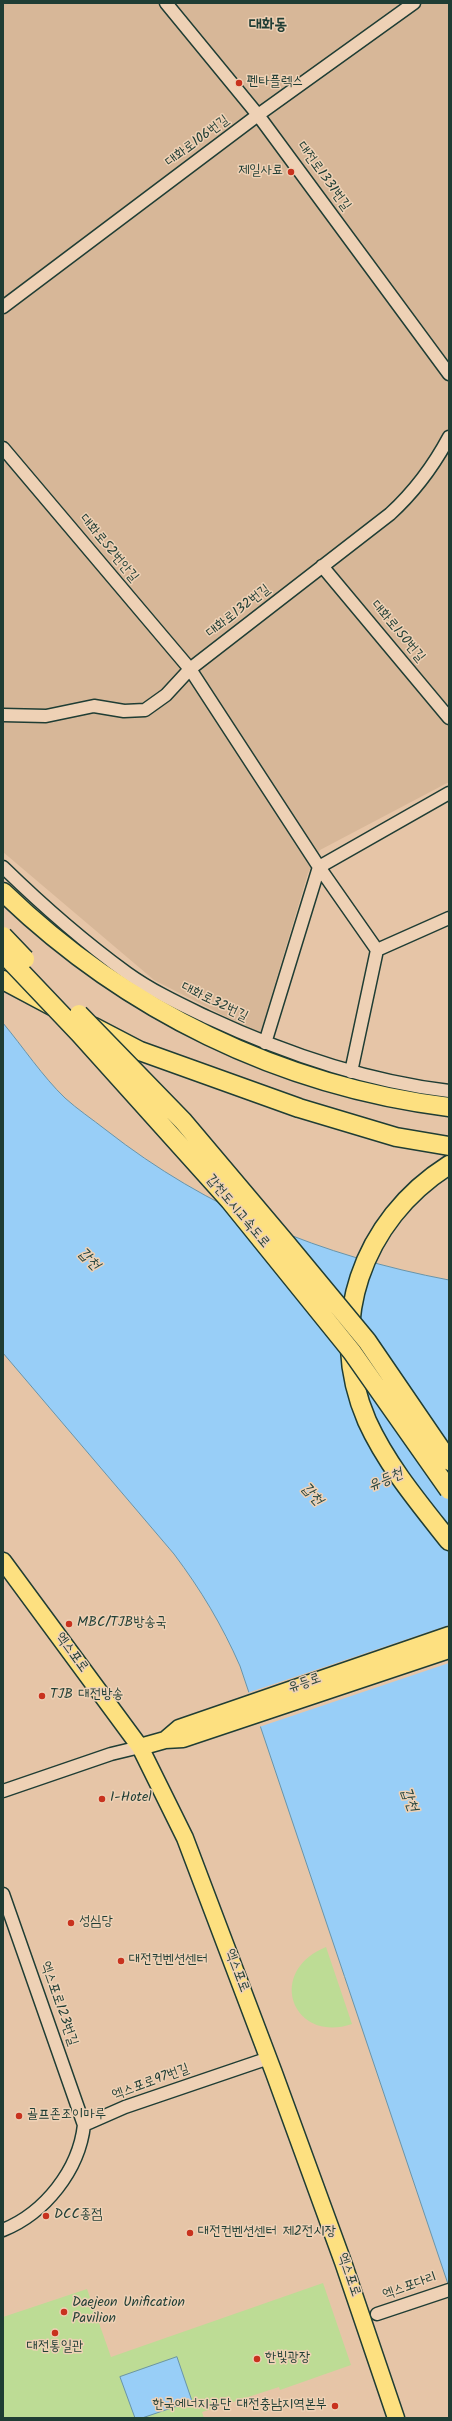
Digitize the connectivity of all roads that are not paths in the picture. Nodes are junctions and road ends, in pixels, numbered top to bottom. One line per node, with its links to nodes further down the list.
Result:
1 (166, 3): 3 (street, 대전로1331번길)
2 (414, 3): 3 (street, 대화로106번길)
3 (258, 115): 4 (street, 대화로106번길); 5 (street, 대전로1331번길)
4 (3, 307)
5 (449, 374)
6 (449, 437): 8 (street, 대화로132번길)
7 (3, 448): 9 (street, 대화로52번안길)
8 (322, 566): 9 (street, 대화로132번길); 11 (street, 대화로150번길)
9 (190, 669): 10 (street, 대화로132번길); 13 (street, 대화로52번안길)
10 (3, 715)
11 (449, 718)
12 (449, 793): 13 (street)
13 (319, 866): 18 (street, 대화로52번안길); 21 (street)
14 (3, 867): 21 (street, 대화로32번길)
15 (3, 892): 24 (highway)
16 (449, 918): 18 (street)
17 (3, 936): 27 (highway, 갑천도시고속도로, bridge)
18 (377, 950): 22 (street)
19 (3, 953): 28 (highway, 갑천도시고속도로, bridge)
20 (3, 980): 25 (highway)
21 (265, 1043): 22 (street, 대화로32번길)
22 (351, 1072): 23 (street, 대화로32번길)
23 (449, 1091)
24 (449, 1107)
25 (449, 1146)
26 (449, 1165): 29 (highway, bridge)
27 (449, 1461)
28 (449, 1490)
29 (449, 1541)
30 (3, 1561): 34 (main road, 엑스포로)
31 (449, 1635): 33 (main road, 유등로)
32 (449, 1650): 33 (main road, 유등로)
33 (165, 1740): 34 (main road, 유등로)
34 (140, 1747): 35 (street); 37 (main road, 엑스포로)
35 (3, 1791)
36 (3, 1894): 38 (street, 엑스포로123번길)
37 (269, 2058): 38 (street, 엑스포로97번길); 42 (main road, 엑스포로)
38 (84, 2125): 39 (street)
39 (3, 2230)
40 (449, 2290): 41 (street, 엑스포다리)
41 (379, 2314)
42 (396, 2418)

